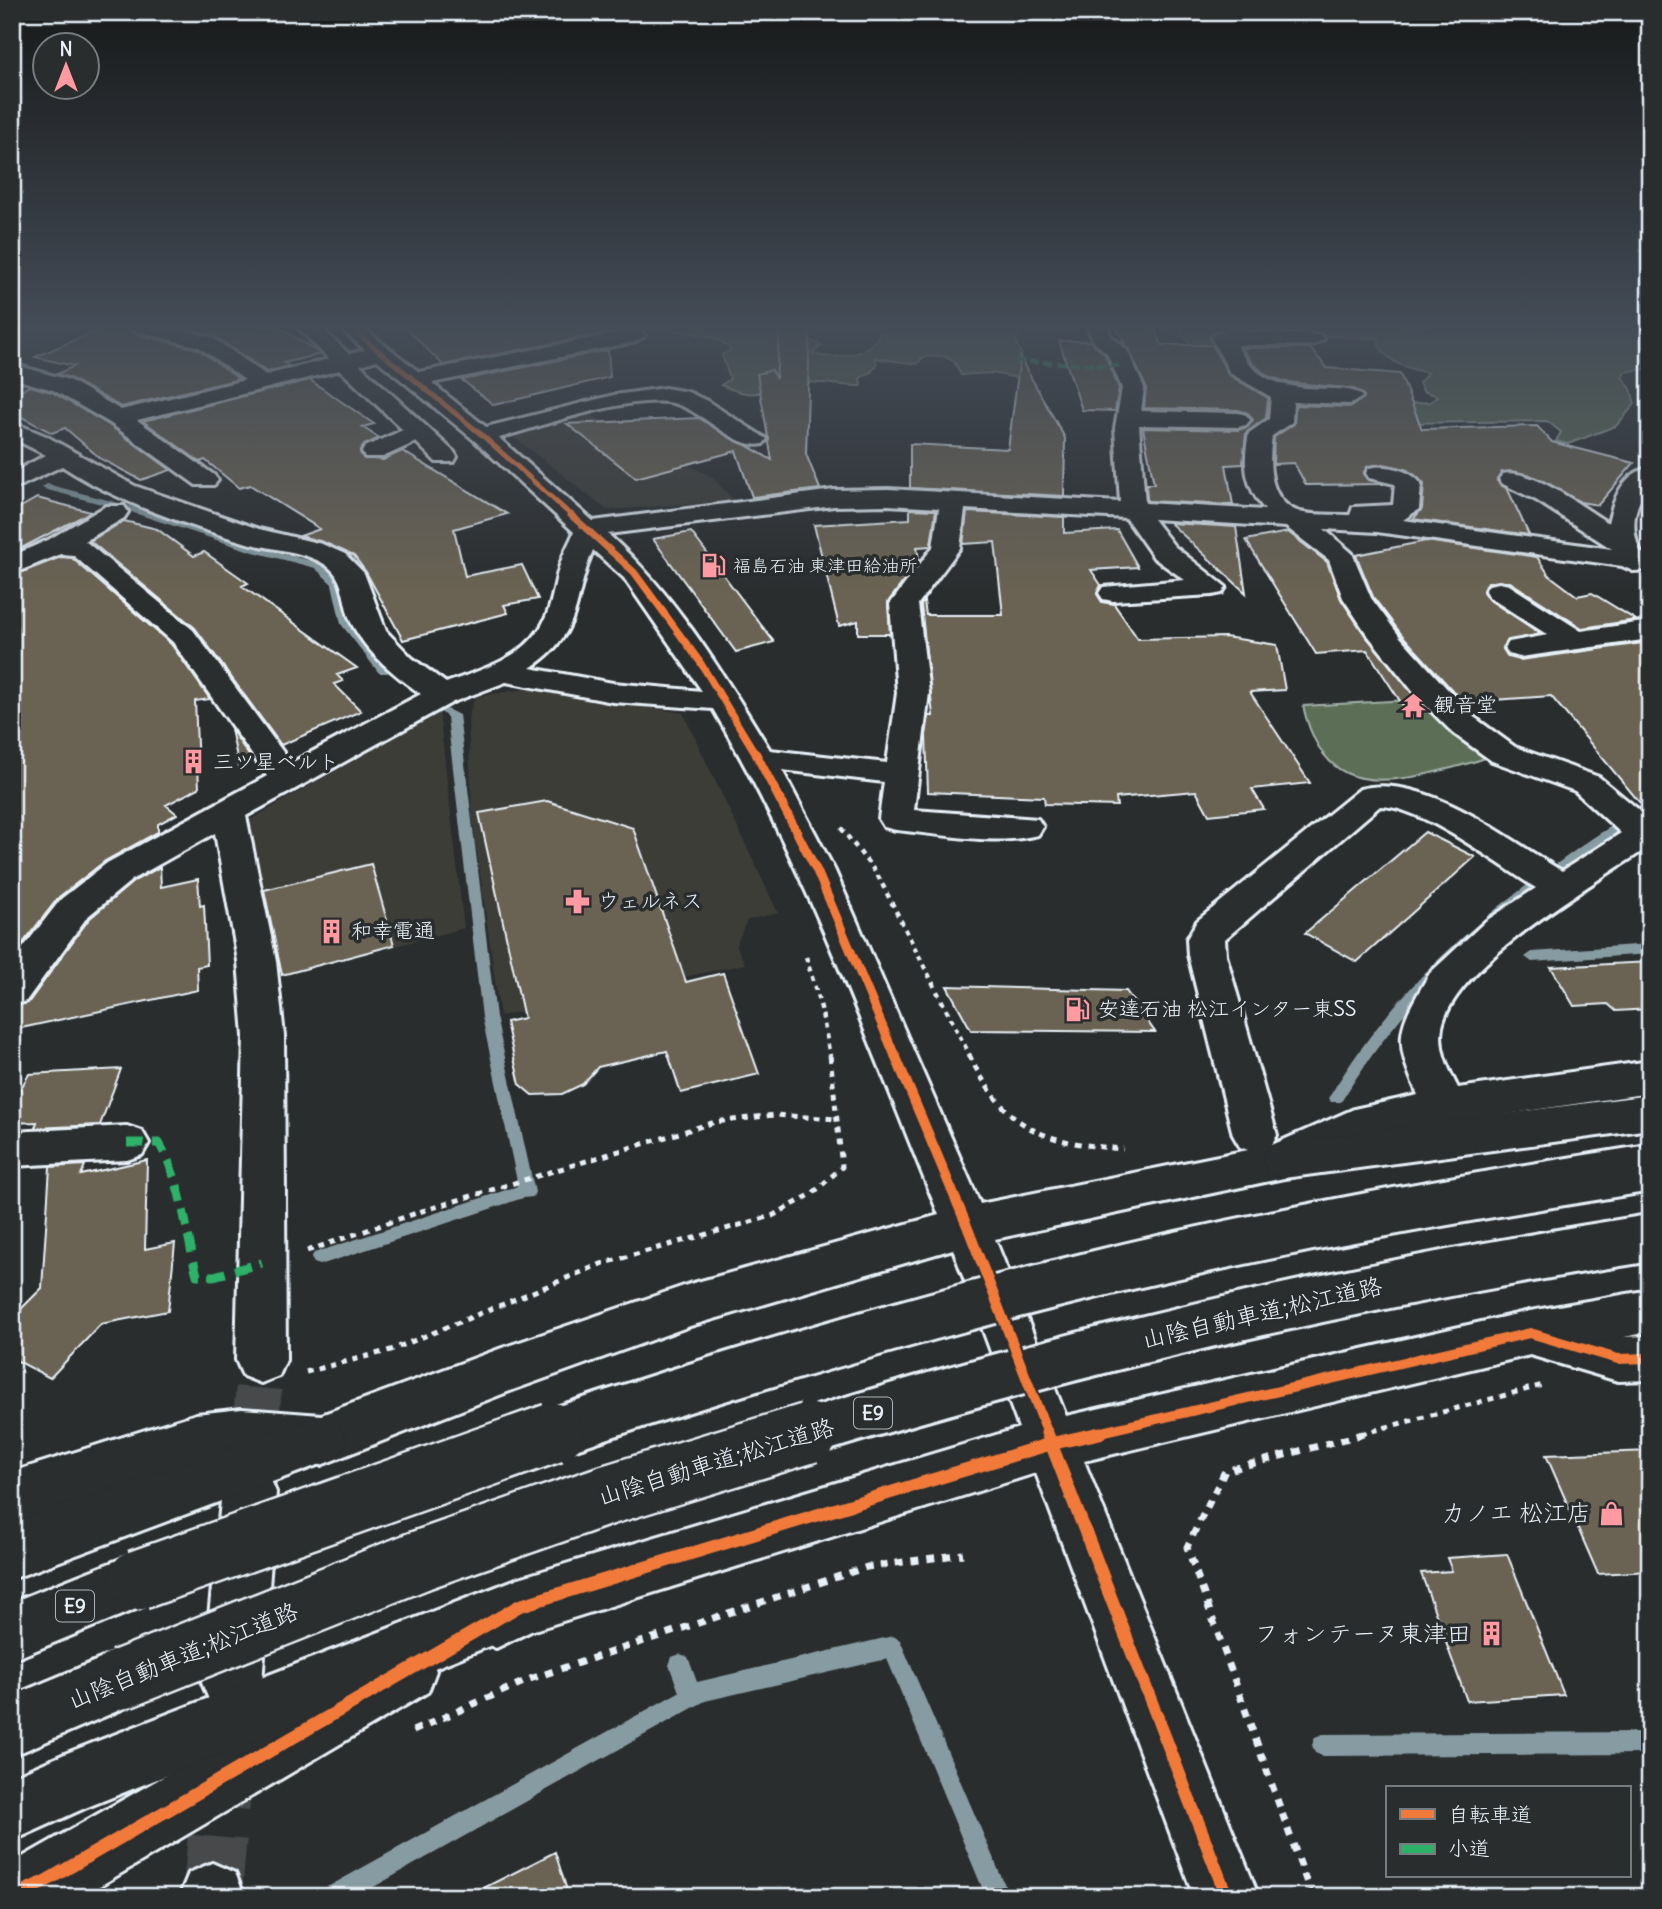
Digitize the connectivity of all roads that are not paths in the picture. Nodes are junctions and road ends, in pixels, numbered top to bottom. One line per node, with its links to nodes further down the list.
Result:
1 (113, 415): 8 (main road)
2 (130, 415): 8 (main road)
3 (402, 415): 12 (main road)
4 (457, 415): 13 (main road)
5 (558, 415): 13 (main road)
6 (712, 415): 14 (main road)
7 (1281, 415): 26 (main road)
8 (118, 418): 22 (main road)
9 (1129, 418): 10 (main road); 24 (main road)
10 (1238, 420)
11 (12, 429): 16 (main road)
12 (419, 432): 15 (main road); 17 (main road)
13 (482, 435): 27 (main road)
14 (755, 439)
15 (374, 452)
16 (63, 456): 20 (main road); 38 (main road)
17 (445, 457)
18 (1378, 474): 26 (main road)
19 (1650, 474): 29 (main road)
20 (21, 478)
21 (1512, 479): 29 (main road)
22 (205, 480)
23 (953, 500): 24 (main road); 27 (main road); 41 (main road)
24 (1133, 510): 26 (main road); 33 (main road)
25 (115, 512): 28 (main road)
26 (1288, 519): 29 (main road); 45 (main road)
27 (589, 529): 37 (main road); 39 (main road)
28 (58, 546): 30 (main road); 42 (main road)
29 (1635, 556): 31 (main road)
30 (12, 566)
31 (1650, 582)
32 (1499, 591): 35 (main road)
33 (1114, 593)
34 (1650, 630): 35 (main road)
35 (1575, 640): 36 (main road)
36 (1520, 648)
37 (504, 672): 38 (main road); 39 (main road)
38 (442, 695): 42 (main road)
39 (724, 700): 40 (main road)
40 (777, 760): 41 (main road); 55 (main road)
41 (901, 774): 44 (main road)
42 (286, 779): 43 (main road)
43 (228, 811): 47 (main road); 60 (main road)
44 (1026, 827)
45 (1638, 827): 46 (main road)
46 (1550, 881): 49 (main road); 52 (main road)
47 (12, 991)
48 (1650, 1077): 49 (main road)
49 (1445, 1106): 52 (main road)
50 (1650, 1112): 52 (main road)
51 (127, 1143): 53 (main road)
52 (1269, 1148): 55 (main road)
53 (12, 1149)
54 (1650, 1168): 67 (main road, E9, bridge)
55 (967, 1226): 61 (main road); 62 (main road)
56 (1650, 1238): 69 (main road, 山陰自動車道;松江道路 / E9, bridge)
57 (1650, 1311): 58 (main road)
58 (1531, 1333): 59 (main road); 62 (main road)
59 (1650, 1358)
60 (261, 1360)
61 (321, 1440): 64 (main road); 65 (main road)
62 (1050, 1444): 66 (main road); 72 (main road)
63 (249, 1492): 68 (main road)
64 (12, 1497)
65 (12, 1551)
66 (519, 1606): 70 (main road); 71 (main road)
67 (12, 1631)
68 (232, 1683)
69 (12, 1726)
70 (12, 1810)
71 (12, 1897)
72 (1227, 1897)

